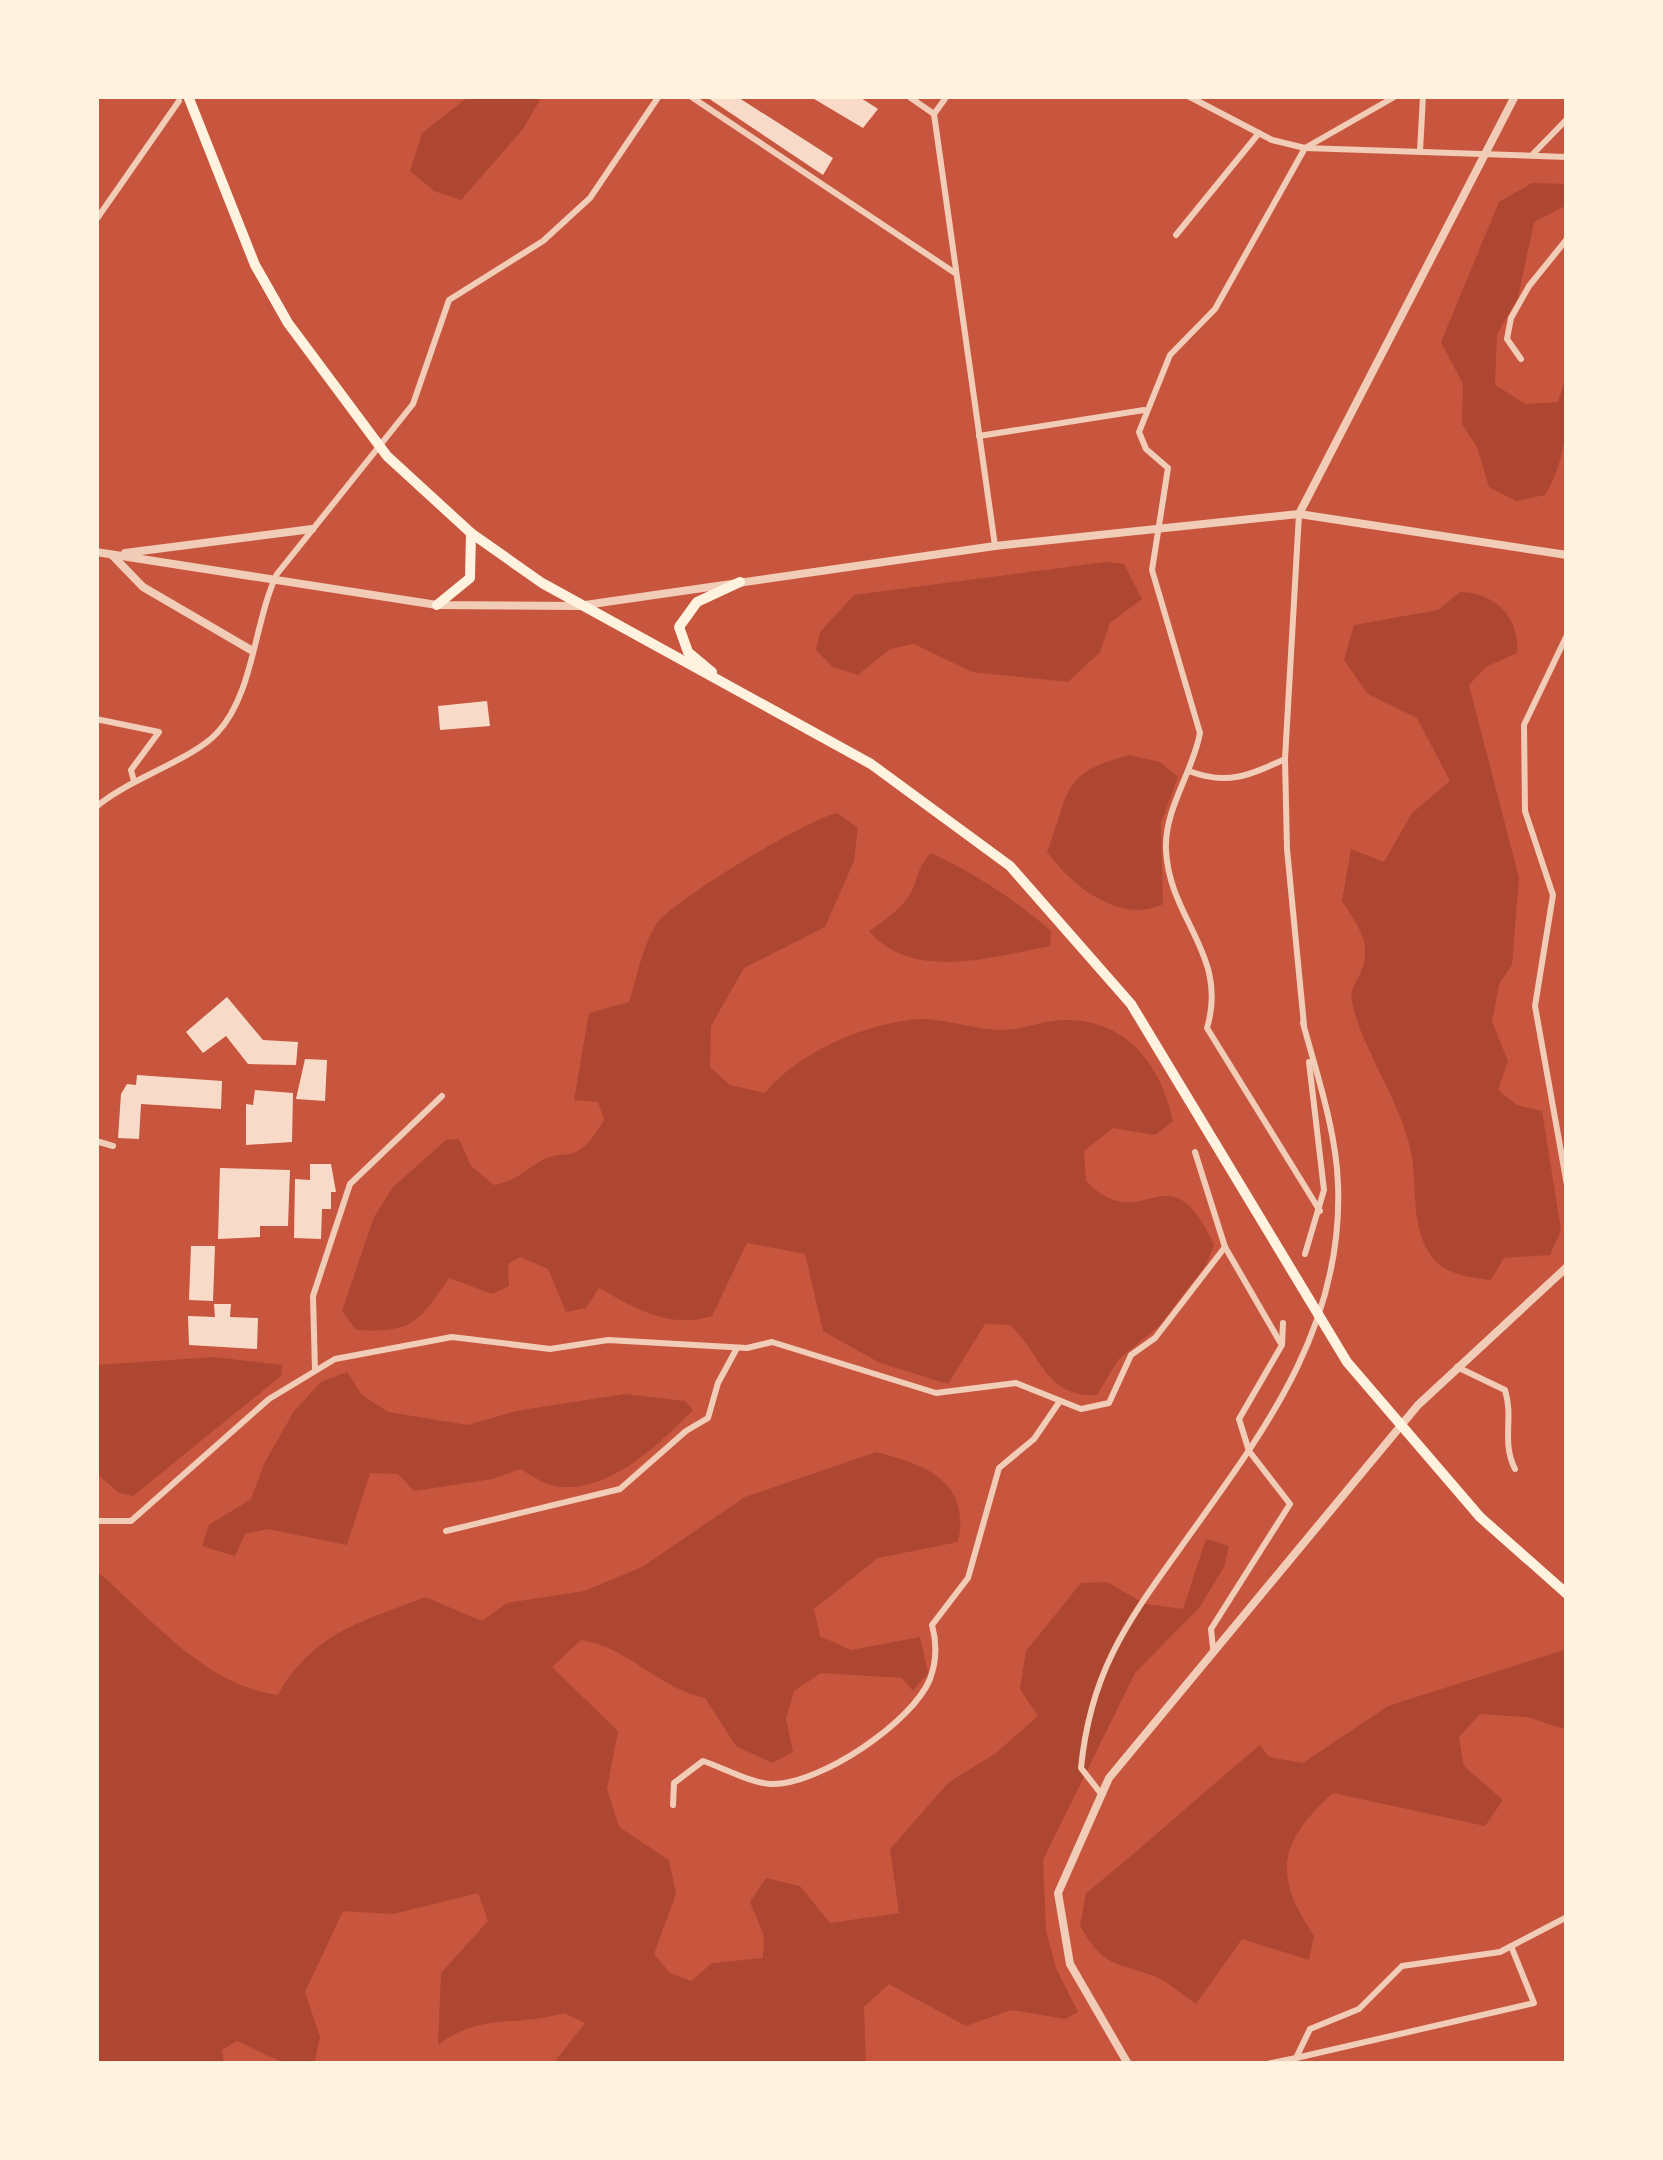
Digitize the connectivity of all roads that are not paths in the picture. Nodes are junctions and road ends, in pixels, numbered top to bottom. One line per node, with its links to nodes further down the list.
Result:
1 (659, 96): 26 (street)
2 (690, 96): 21 (street)
3 (908, 96): 10 (street)
4 (947, 96): 10 (street)
5 (1188, 96): 12 (street)
6 (1396, 96): 13 (street)
7 (1423, 96): 14 (street)
8 (1516, 96): 15 (street)
9 (183, 99): 18 (street); 28 (main road)
10 (934, 114): 21 (street)
11 (1567, 119): 16 (street)
12 (1259, 133): 13 (street); 19 (street)
13 (1305, 148): 14 (street); 23 (street)
14 (1420, 151): 15 (street)
15 (1487, 153): 16 (street); 25 (street)
16 (1532, 155): 17 (street)
17 (1567, 157)
18 (96, 220)
19 (1177, 235)
20 (1567, 239): 22 (street)
21 (955, 273): 24 (street)
22 (1521, 359)
23 (1144, 410): 24 (street); 27 (street)
24 (979, 436): 29 (street)
25 (1299, 514): 27 (street); 32 (street); 40 (street)
26 (312, 529): 31 (street); 37 (street)
27 (1158, 529): 29 (street); 41 (street)
28 (471, 533): 34 (main road); 35 (main road)
29 (994, 546): 33 (street)
30 (96, 553): 31 (street)
31 (111, 554): 34 (street); 37 (street)
32 (1567, 555)
33 (740, 582): 35 (street); 38 (main road)
34 (437, 605): 35 (street)
35 (578, 606): 38 (main road)
36 (1567, 635): 49 (street)
37 (251, 650): 42 (street)
38 (734, 690): 54 (main road)
39 (96, 718): 42 (street)
40 (1285, 759): 41 (street); 44 (street)
41 (1190, 771): 50 (street)
42 (134, 781): 43 (street)
43 (96, 807)
44 (1304, 1023): 50 (street); 54 (street)
45 (442, 1096): 59 (street)
46 (96, 1142): 47 (street)
47 (113, 1146)
48 (1195, 1152): 51 (street)
49 (1567, 1185)
50 (1320, 1211): 52 (street)
51 (1225, 1247): 56 (street); 60 (street)
52 (1305, 1254)
53 (1567, 1267): 58 (street)
54 (1318, 1317): 61 (street); 65 (main road)
55 (1283, 1323): 56 (street)
56 (1282, 1345): 61 (street)
57 (738, 1347): 59 (street); 60 (street); 64 (street)
58 (1457, 1367): 62 (street); 66 (street)
59 (315, 1371): 63 (street)
60 (1060, 1401): 68 (street)
61 (1249, 1451): 66 (street); 67 (street)
62 (1515, 1468)
63 (96, 1521)
64 (446, 1531)
65 (1567, 1594)
66 (1213, 1648): 67 (street)
67 (1102, 1795): 72 (street)
68 (673, 1805)
69 (1567, 1917): 70 (street)
70 (1511, 1946): 71 (street); 71 (street)
71 (1296, 2058): 73 (street)
72 (1128, 2064)
73 (1267, 2064)

